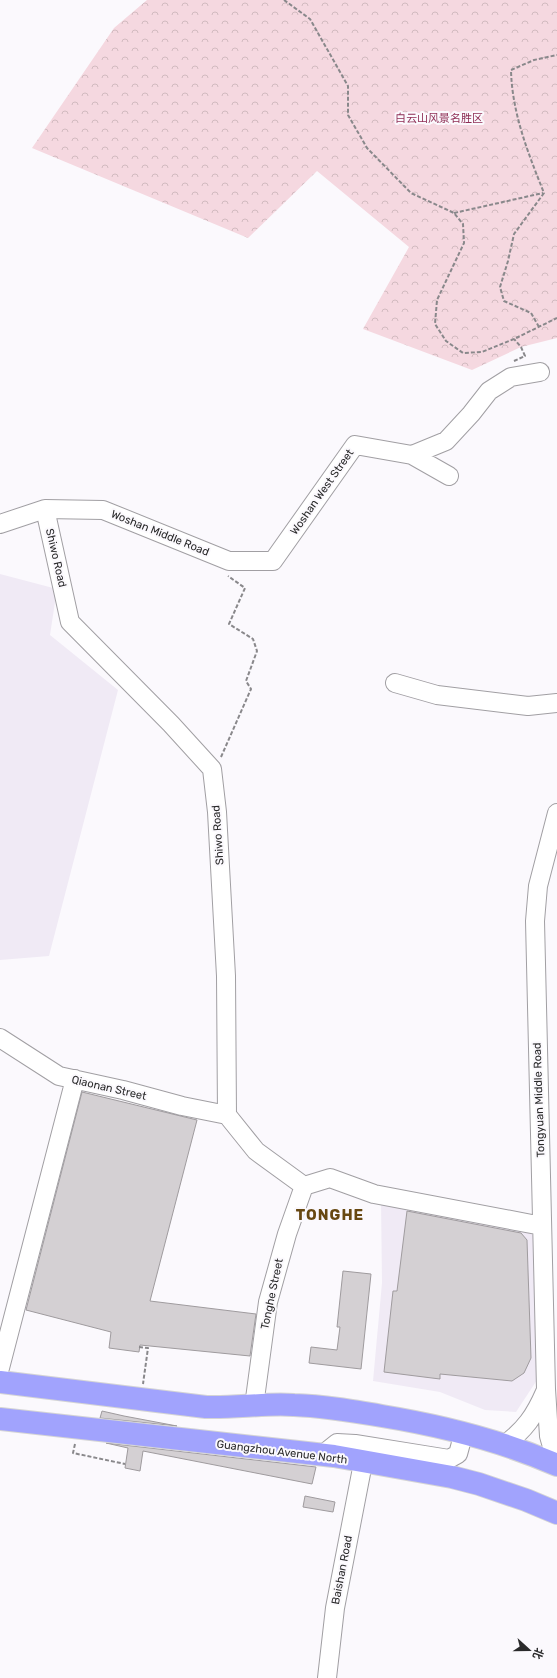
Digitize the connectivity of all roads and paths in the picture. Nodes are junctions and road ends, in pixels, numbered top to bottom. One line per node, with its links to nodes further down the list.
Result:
1 (284, 0): 4 (path)
2 (557, 55): 3 (path)
3 (544, 193): 4 (path); 6 (path)
4 (454, 213): 7 (path)
5 (557, 318): 6 (path)
6 (539, 327): 7 (path)
7 (514, 339): 8 (path)
8 (513, 361)
9 (540, 372): 10 (street)
10 (412, 455): 11 (street, Woshan West Street); 15 (street, Woshan West Street)
11 (449, 476)
12 (45, 509): 13 (street, Woshan Middle Road); 14 (street, Woshan Middle Road); 18 (street, Shiwo Road)
13 (0, 524)
14 (229, 561): 15 (street, Woshan Middle Road); 18 (path)
15 (273, 561)
16 (395, 683): 17 (street)
17 (557, 703)
18 (212, 769): 22 (street, Shiwo Road)
19 (557, 813): 24 (street, Tongyuan Middle Road)
20 (0, 1038): 21 (street, Qiaonan Street)
21 (75, 1079): 22 (street, Qiaonan Street); 26 (street)
22 (227, 1115): 23 (street)
23 (304, 1186): 24 (street); 30 (street, Tonghe Street)
24 (542, 1226): 28 (street, Tongyuan Middle Road)
25 (140, 1347): 29 (path)
26 (0, 1368)
27 (0, 1382): 29 (highway)
28 (546, 1389): 34 (street); 38 (street, Tongyuan Middle Road)
29 (142, 1399): 30 (highway)
30 (254, 1406): 33 (highway)
31 (0, 1418): 32 (highway, Guangzhou Avenue North)
32 (78, 1428): 35 (highway, Guangzhou Avenue North); 37 (path)
33 (464, 1432): 34 (highway); 35 (street)
34 (504, 1445): 38 (highway)
35 (322, 1455): 36 (highway, Guangzhou Avenue North)
36 (363, 1463): 39 (highway, Guangzhou Avenue North); 40 (street, Baishan Road)
37 (125, 1464)
38 (557, 1465)
39 (557, 1514)
40 (327, 1678)

